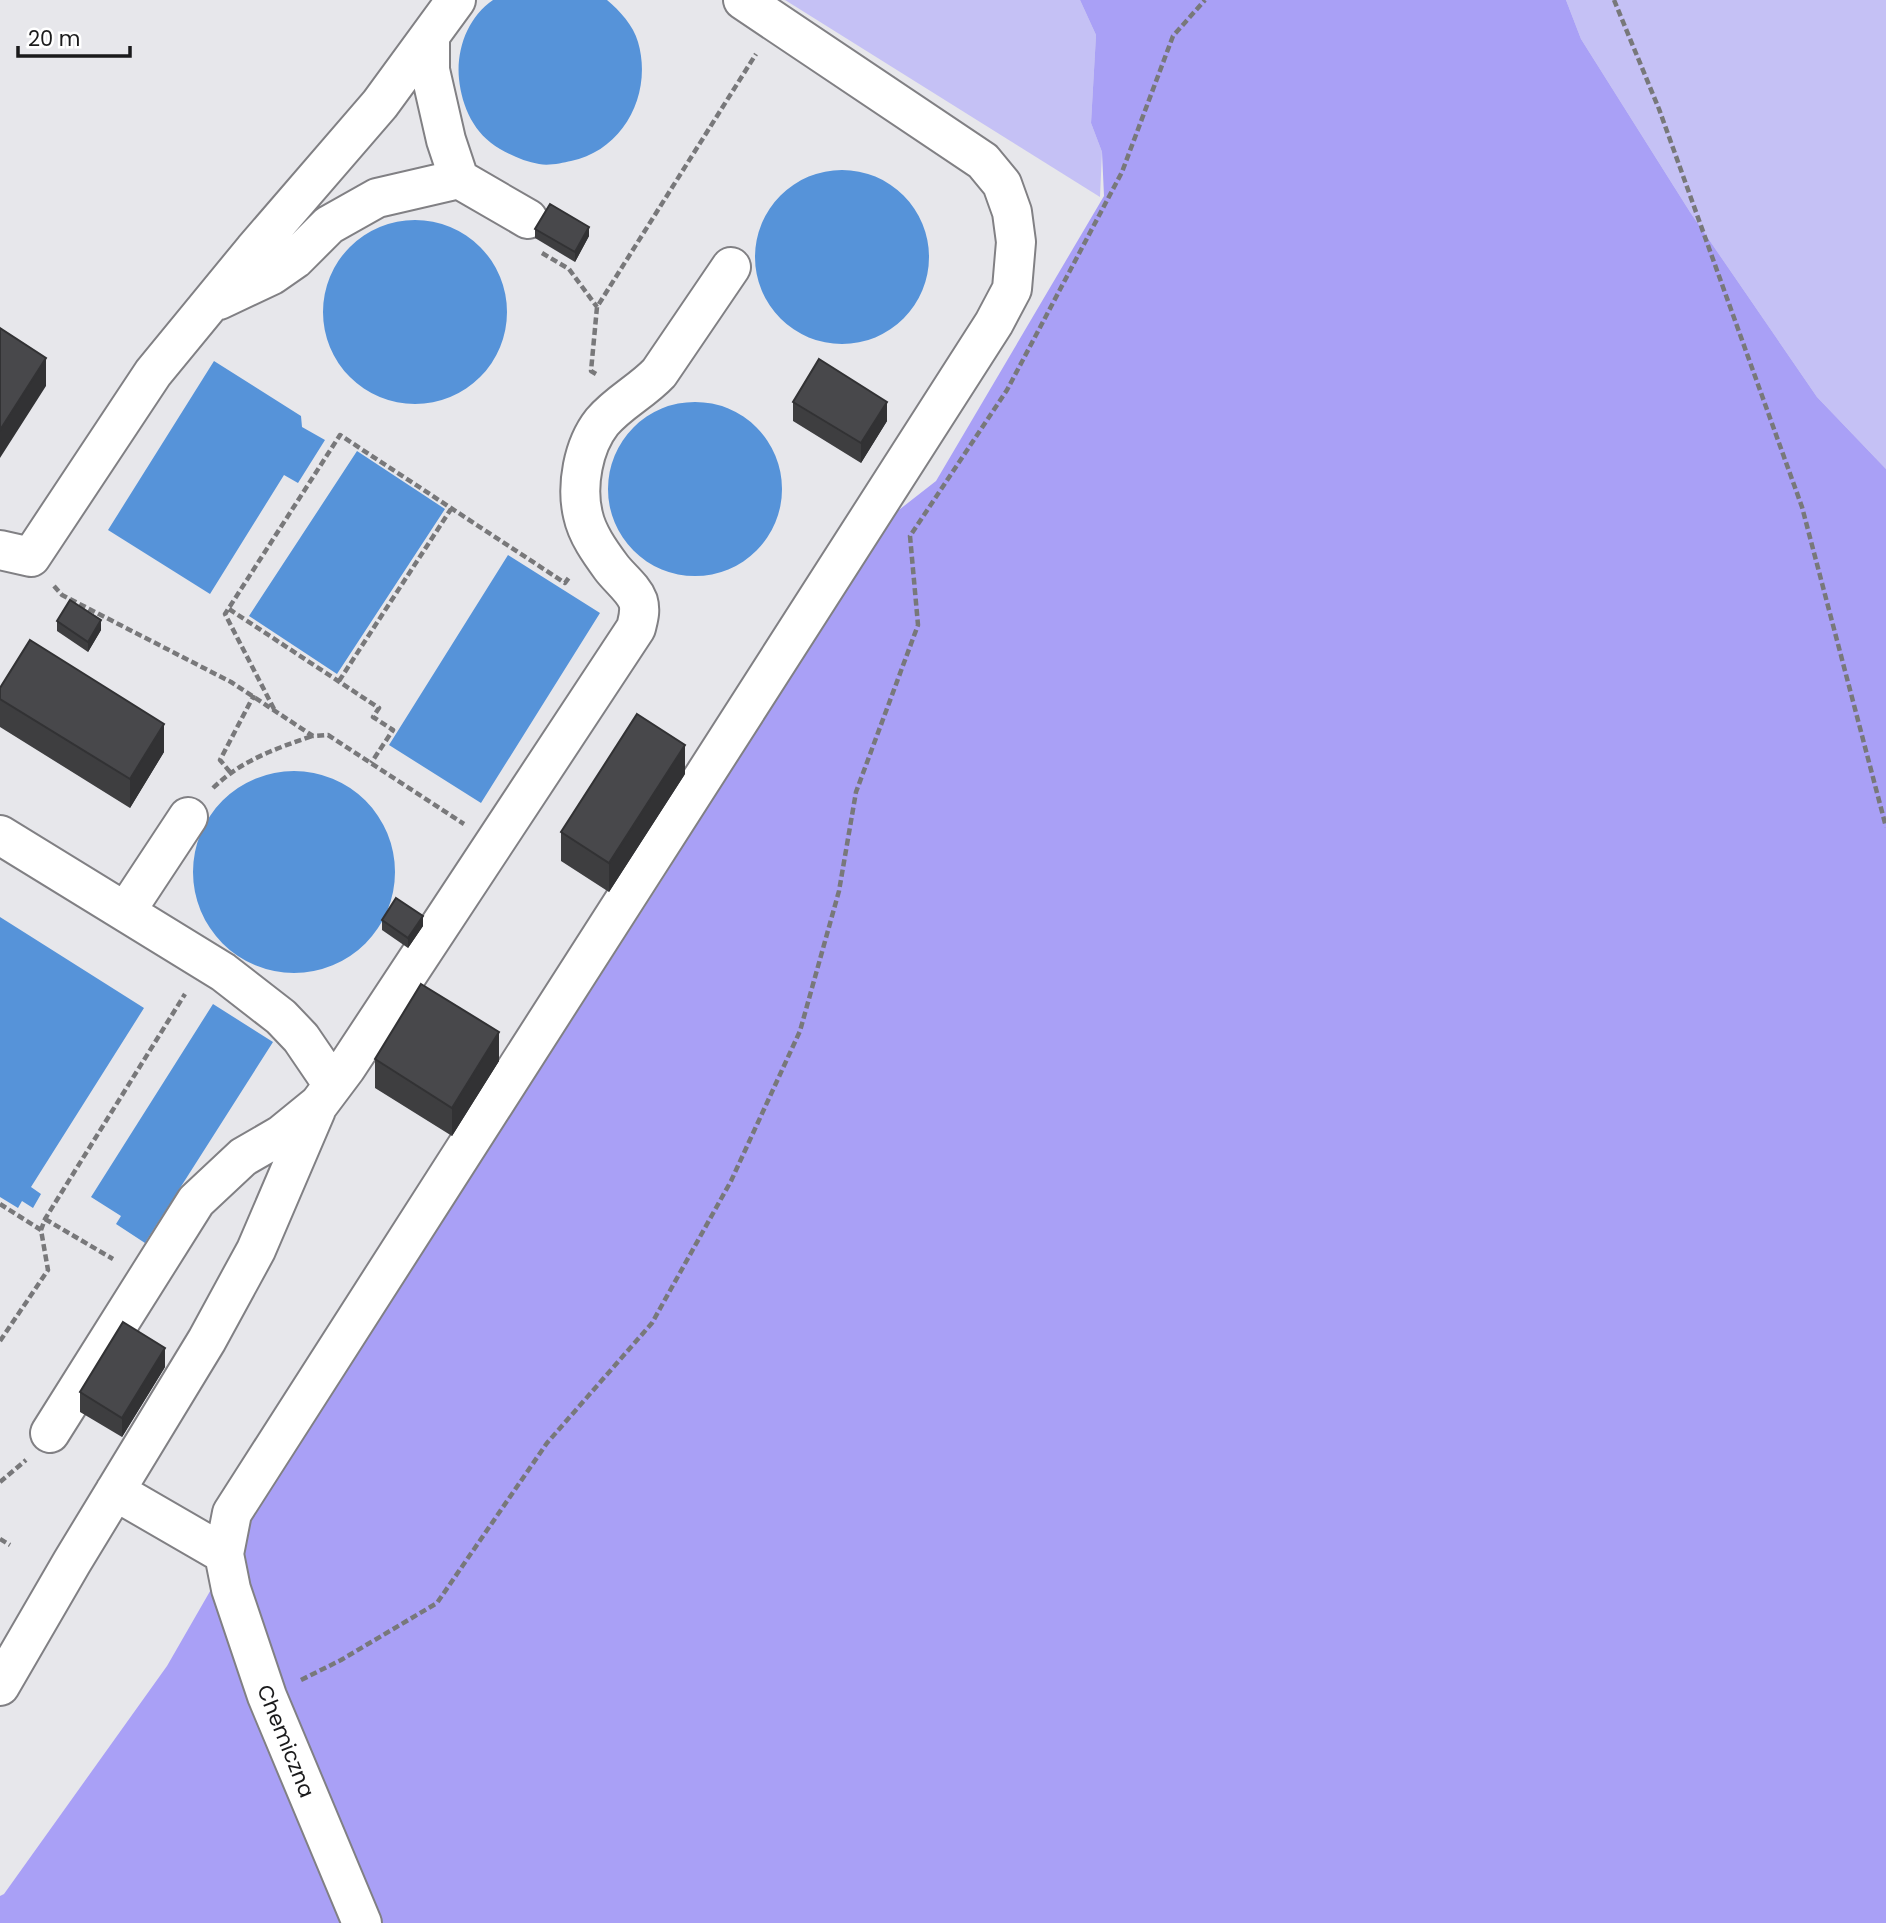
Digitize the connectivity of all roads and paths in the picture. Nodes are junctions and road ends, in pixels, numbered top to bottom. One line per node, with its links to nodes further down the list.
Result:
1 (456, 0): 6 (street)
2 (743, 0): 5 (street)
3 (1205, 0): 41 (path)
4 (1614, 0): 24 (path)
5 (777, 21): 11 (path); 39 (street)
6 (430, 36): 7 (street); 10 (street)
7 (459, 178): 8 (street); 10 (street)
8 (528, 219): 11 (path)
9 (731, 267): 12 (street)
10 (209, 305): 15 (street)
11 (597, 307): 12 (path)
12 (629, 396): 14 (street)
13 (451, 509): 14 (path); 16 (path); 17 (path)
14 (593, 540): 26 (street)
15 (15, 554): 18 (path)
16 (229, 609): 17 (path); 19 (path)
17 (340, 681): 21 (path)
18 (254, 695): 19 (path); 22 (path)
19 (274, 709): 20 (path)
20 (313, 736): 21 (path); 22 (path)
21 (371, 763): 26 (path)
22 (230, 772): 23 (path)
23 (188, 817): 27 (street)
24 (1886, 827)
25 (0, 835): 27 (street)
26 (494, 844): 29 (street)
27 (126, 911): 28 (street)
28 (206, 960): 29 (street); 31 (path)
29 (326, 1095): 33 (street); 36 (street)
30 (0, 1204): 32 (path)
31 (45, 1219): 32 (path); 33 (path)
32 (41, 1230): 34 (path)
33 (147, 1279): 35 (street)
34 (0, 1341)
35 (50, 1433)
36 (115, 1491): 39 (street); 40 (street)
37 (0, 1539): 38 (path)
38 (10, 1545)
39 (223, 1554): 41 (street, Chemiczna)
40 (0, 1686)
41 (267, 1696): 42 (street, Chemiczna)
42 (362, 1923)

